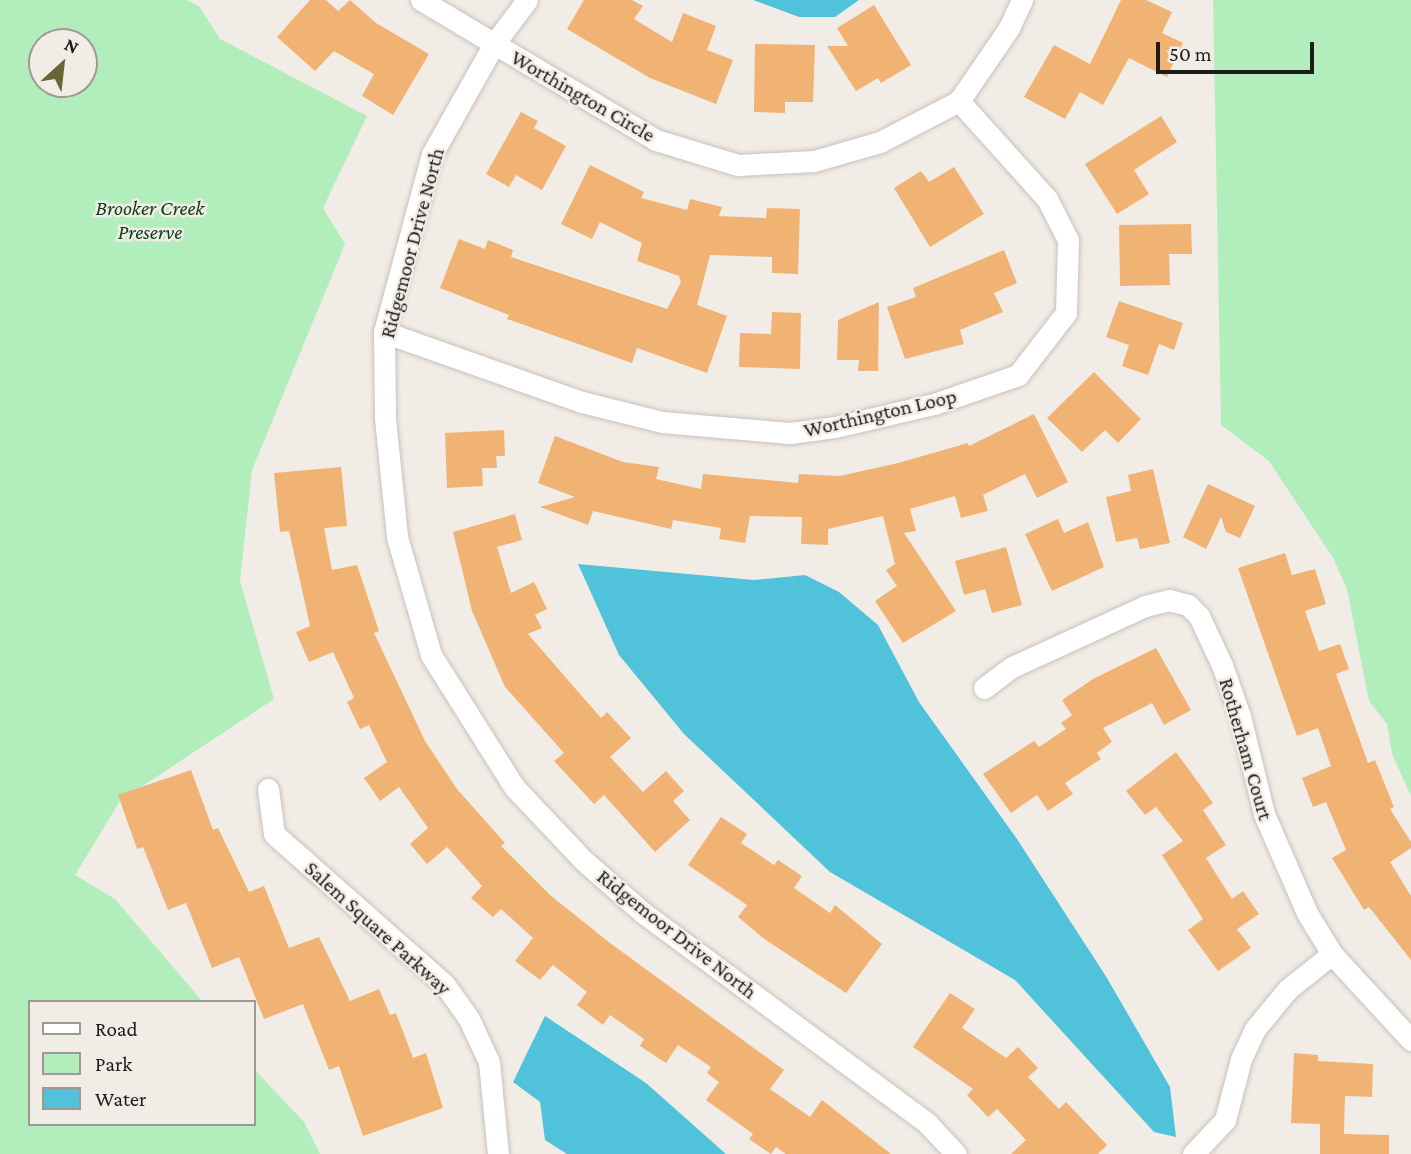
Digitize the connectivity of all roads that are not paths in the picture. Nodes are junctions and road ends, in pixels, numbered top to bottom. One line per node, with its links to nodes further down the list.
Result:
1 (421, 0): 4 (street, Worthington Circle)
2 (527, 0): 4 (street, Ridgemoor Drive North)
3 (1021, 0): 5 (street, Worthington Circle)
4 (494, 44): 5 (street, Worthington Circle); 6 (street, Ridgemoor Drive North)
5 (959, 101): 6 (street, Worthington Loop)
6 (384, 332): 12 (street, Ridgemoor Drive North)
7 (984, 688): 9 (street, Rotherham Court)
8 (268, 789): 11 (street, Salem Square Parkway)
9 (1332, 954): 10 (street, Rotherham Court); 13 (street)
10 (1411, 1040)
11 (498, 1154)
12 (957, 1154)
13 (1193, 1154)

